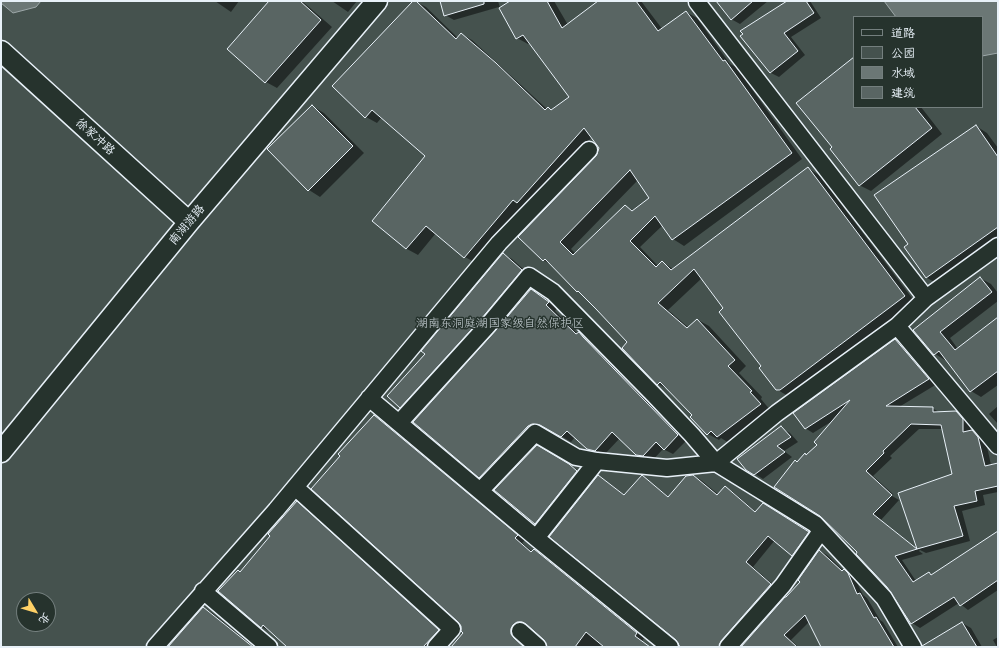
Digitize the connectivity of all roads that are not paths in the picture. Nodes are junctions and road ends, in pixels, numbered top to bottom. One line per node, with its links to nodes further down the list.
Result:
1 (377, 1): 5 (street, 南湖游路)
2 (697, 2): 7 (street)
3 (1, 52): 5 (street, 徐家冲路)
4 (590, 150): 9 (street)
5 (189, 222): 12 (street, 南湖游路)
6 (998, 246): 7 (street)
7 (926, 298): 8 (street)
8 (897, 326): 11 (street); 14 (street)
9 (369, 398): 10 (street); 15 (street)
10 (399, 423): 14 (street); 16 (street)
11 (998, 446)
12 (1, 452)
13 (596, 461): 14 (street); 16 (street); 18 (street)
14 (716, 463): 17 (street)
15 (295, 487): 19 (street); 23 (street)
16 (480, 491): 18 (street)
17 (821, 531): 26 (street); 27 (street)
18 (536, 538): 25 (street)
19 (203, 590): 21 (street); 22 (street)
20 (520, 631): 24 (street)
21 (155, 647)
22 (269, 647)
23 (436, 647)
24 (538, 647)
25 (670, 647)
26 (728, 647)
27 (913, 647)

